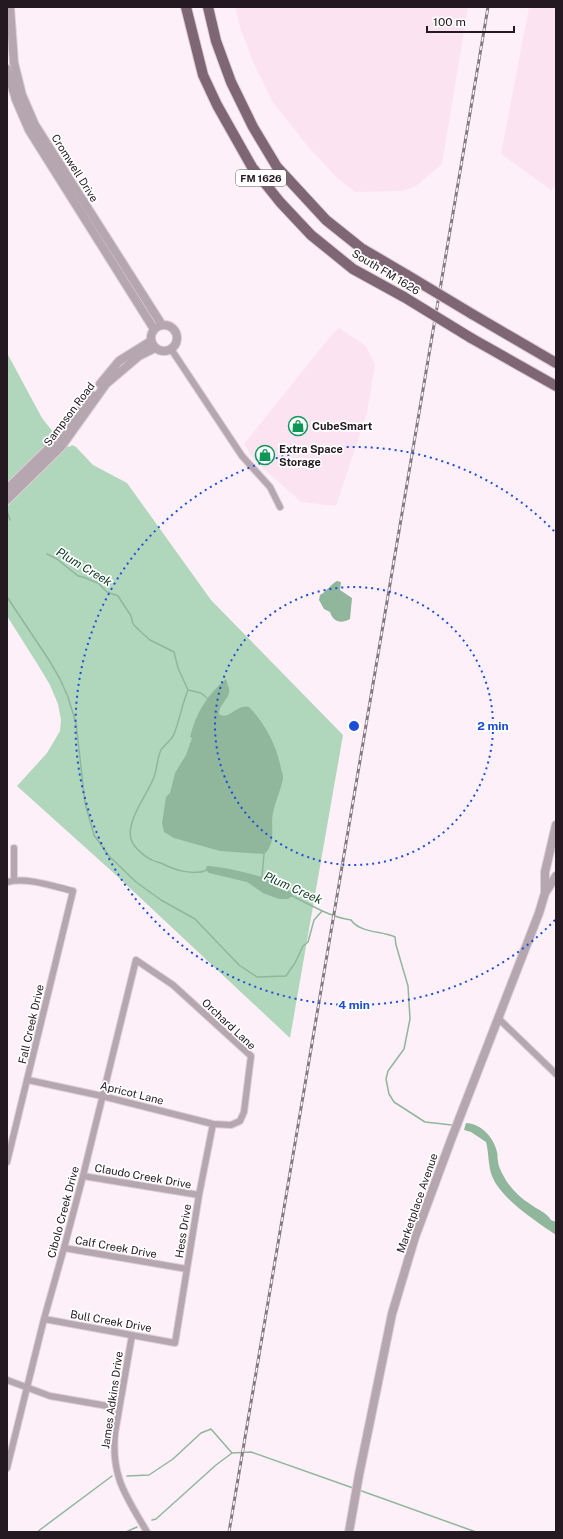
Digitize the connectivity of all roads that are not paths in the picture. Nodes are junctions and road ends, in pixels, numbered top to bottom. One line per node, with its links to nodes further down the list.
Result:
1 (10, 7): 5 (street, Cromwell Drive)
2 (186, 7): 9 (main road, South FM 1626 / FM 1626, bridge)
3 (208, 7): 8 (main road, South FM 1626 / FM 1626, bridge)
4 (7, 69): 5 (street, Cromwell Drive)
5 (158, 327): 6 (street); 7 (street)
6 (153, 345): 7 (street); 10 (street, Sampson Road); 11 (street, Sampson Road)
7 (171, 349): 12 (street)
8 (556, 363)
9 (556, 386)
10 (7, 489)
11 (7, 500)
12 (280, 507)
13 (556, 824): 15 (street, Marketplace Avenue)
14 (14, 848): 17 (street)
15 (545, 872): 16 (street); 19 (street, Marketplace Avenue)
16 (556, 875): 19 (street, Marketplace Avenue)
17 (14, 880): 18 (street); 23 (street, Fall Creek Drive)
18 (7, 882)
19 (545, 893): 21 (street, Marketplace Avenue)
20 (136, 960): 24 (street, Cibolo Creek Drive); 26 (street, Orchard Lane)
21 (499, 1019): 22 (street); 40 (street, Marketplace Avenue)
22 (556, 1074)
23 (28, 1080): 24 (street, Apricot Lane); 27 (street, Fall Creek Drive)
24 (102, 1096): 25 (street, Apricot Lane); 28 (street, Cibolo Creek Drive)
25 (213, 1124): 26 (street, Apricot Lane); 29 (street, Hess Drive)
26 (231, 1125)
27 (7, 1162)
28 (83, 1176): 29 (street, Claudo Creek Drive); 30 (street, Cibolo Creek Drive)
29 (199, 1195): 31 (street, Hess Drive)
30 (64, 1248): 31 (street, Calf Creek Drive); 32 (street, Cibolo Creek Drive)
31 (187, 1269): 34 (street, Hess Drive)
32 (44, 1319): 33 (street, Bull Creek Drive); 36 (street, Cibolo Creek Drive)
33 (132, 1336): 34 (street, Bull Creek Drive); 37 (street, James Adkins Drive)
34 (175, 1343)
35 (7, 1380): 36 (street)
36 (27, 1387): 37 (street); 38 (street, Cibolo Creek Drive)
37 (120, 1408): 39 (street, James Adkins Drive)
38 (7, 1468)
39 (147, 1532)
40 (349, 1532)

